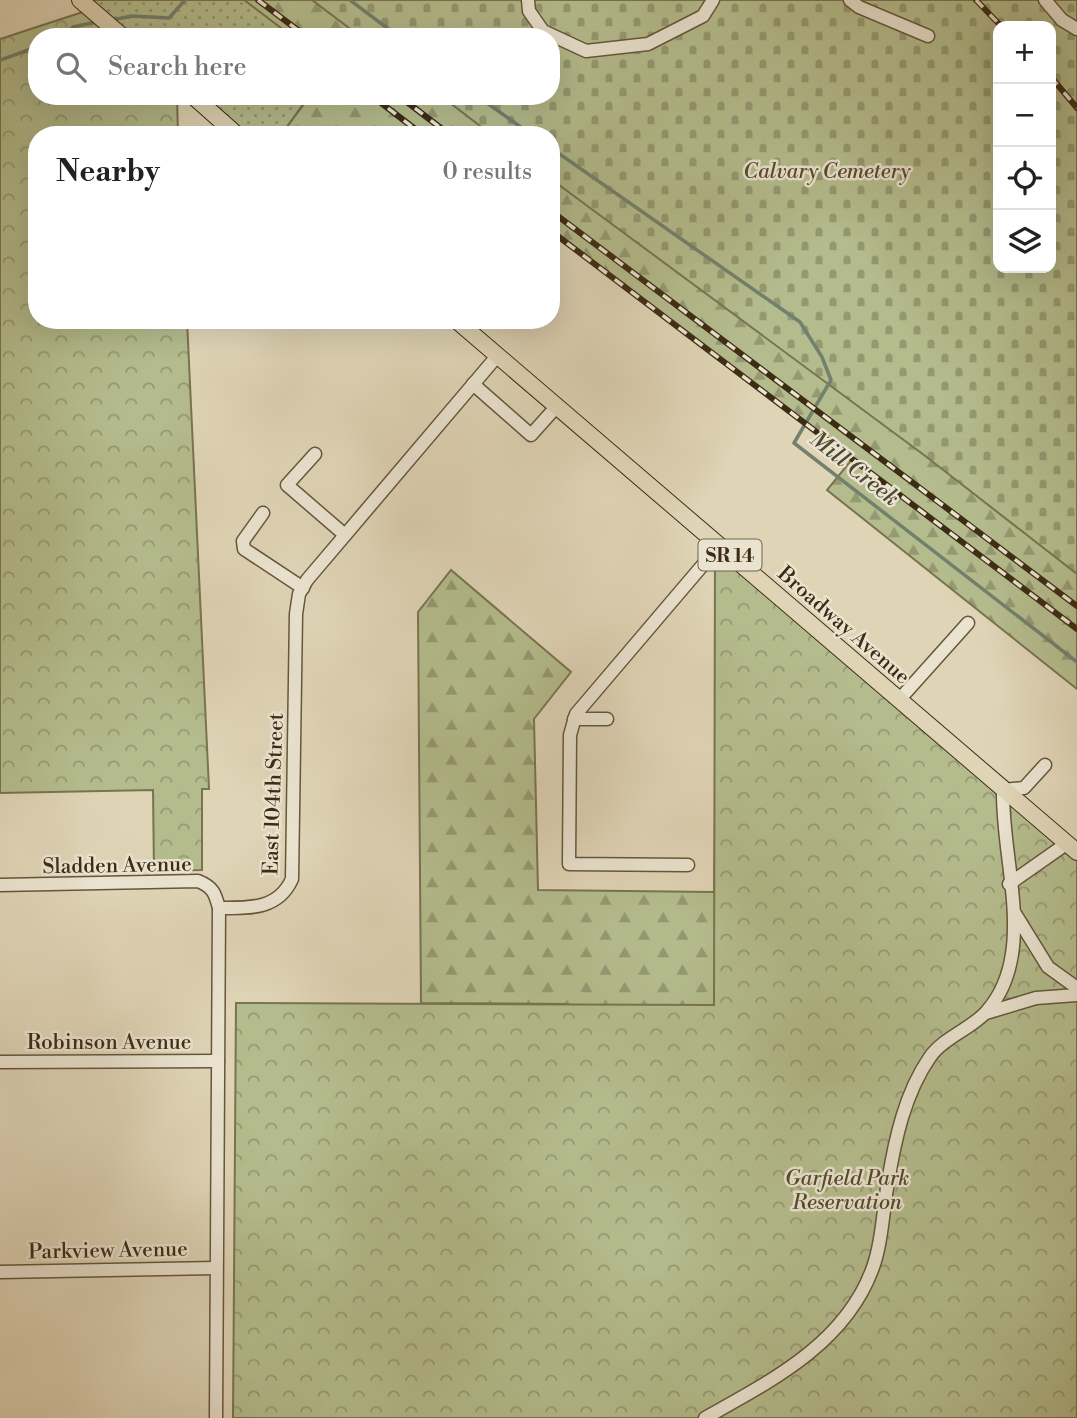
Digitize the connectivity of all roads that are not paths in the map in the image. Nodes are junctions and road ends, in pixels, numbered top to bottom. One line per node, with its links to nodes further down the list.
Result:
1 (528, 0): 7 (street)
2 (713, 0): 10 (street)
3 (850, 0): 9 (street)
4 (1045, 0): 8 (street)
5 (82, 1): 6 (main road)
6 (113, 28)
7 (541, 28)
8 (1077, 29)
9 (928, 36)
10 (560, 39)
11 (203, 105): 12 (main road)
12 (227, 126)
13 (467, 329): 14 (main road, Broadway Avenue / SR 14)
14 (498, 355): 15 (street, East 104th Street); 16 (main road, Broadway Avenue / SR 14)
15 (473, 384): 16 (street); 19 (street, East 104th Street)
16 (557, 406): 20 (main road, Broadway Avenue / SR 14)
17 (315, 454): 19 (street)
18 (263, 513): 21 (street)
19 (345, 535): 21 (street, East 104th Street)
20 (719, 545): 23 (main road, Broadway Avenue / SR 14); 24 (street)
21 (303, 588): 32 (street, East 104th Street)
22 (968, 623): 23 (street)
23 (899, 700): 27 (main road, Broadway Avenue / SR 14)
24 (574, 719): 25 (street); 29 (street)
25 (607, 719)
26 (1045, 765): 27 (street)
27 (1003, 790): 28 (main road, Broadway Avenue / SR 14); 30 (street)
28 (1072, 848): 30 (street)
29 (688, 865)
30 (1009, 884): 33 (street)
31 (0, 885): 32 (street, Sladden Avenue)
32 (219, 908): 37 (street)
33 (1014, 911): 34 (street); 36 (street)
34 (1077, 988)
35 (1077, 995): 36 (street)
36 (986, 1013): 42 (street)
37 (218, 1060): 38 (street, Robinson Avenue); 39 (street)
38 (0, 1062)
39 (216, 1268): 40 (street, Parkview Avenue); 41 (street)
40 (0, 1272)
41 (216, 1418)
42 (705, 1418)

